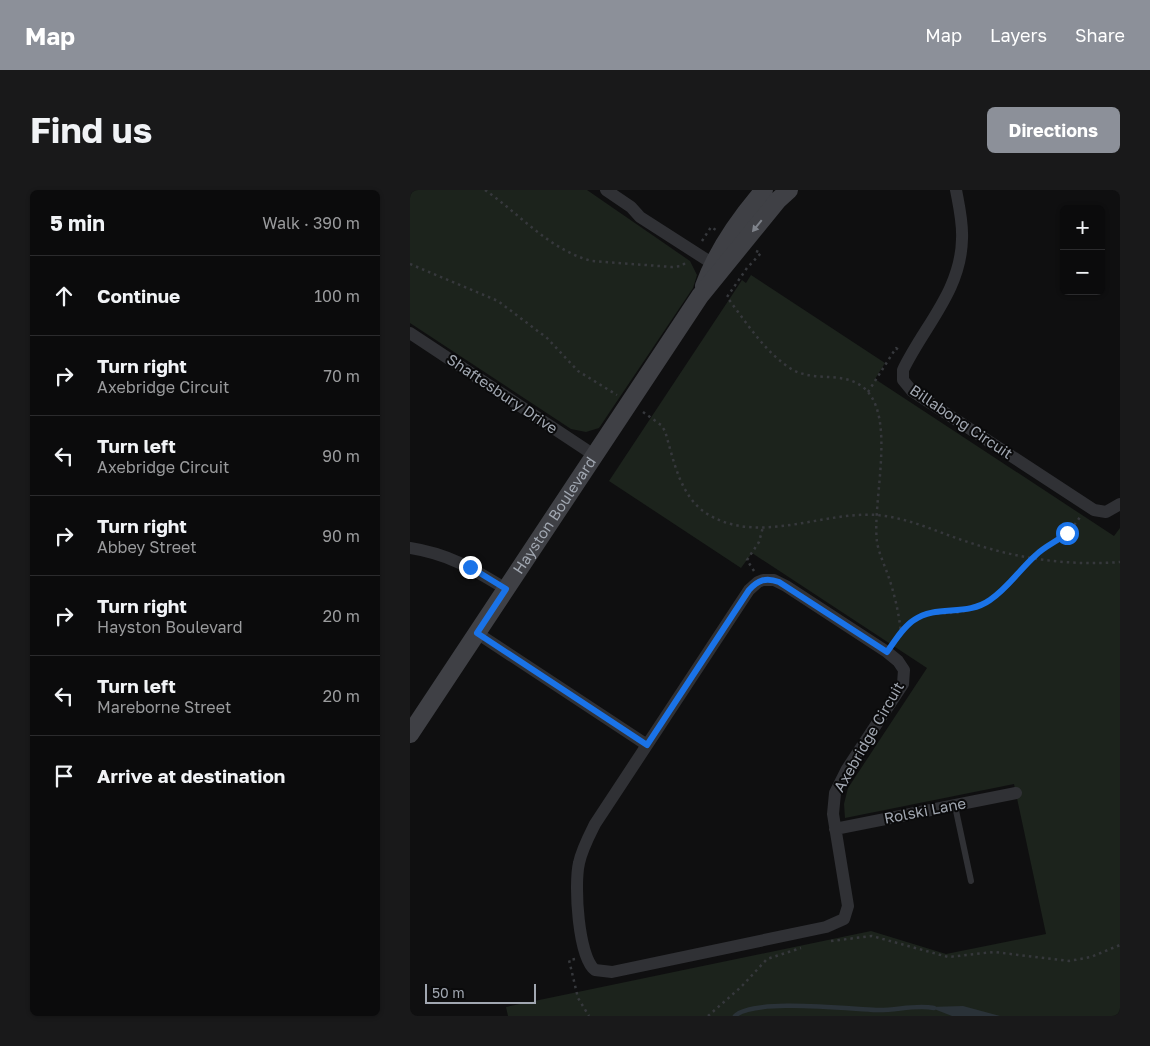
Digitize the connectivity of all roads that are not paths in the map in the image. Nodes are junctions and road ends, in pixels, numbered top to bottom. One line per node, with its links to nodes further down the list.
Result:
1 (606, 190): 5 (street)
2 (764, 190): 5 (street, Hayston Boulevard)
3 (789, 190): 5 (street, Hayston Boulevard, one-way to 5)
4 (956, 190): 8 (street, Billabong Circuit)
5 (717, 267): 7 (street, Hayston Boulevard)
6 (410, 333): 7 (street, Shaftesbury Drive)
7 (594, 455): 10 (street, Hayston Boulevard)
8 (1120, 504)
9 (410, 548): 10 (street)
10 (506, 589): 11 (street, Hayston Boulevard)
11 (477, 633): 12 (street, Hayston Boulevard); 13 (street)
12 (410, 734)
13 (647, 745): 16 (street, Axebridge Circuit); 16 (street, Axebridge Circuit)
14 (1016, 793): 15 (street, Rolski Lane)
15 (955, 806): 16 (street, Rolski Lane); 17 (lane)
16 (834, 829)
17 (971, 881)

